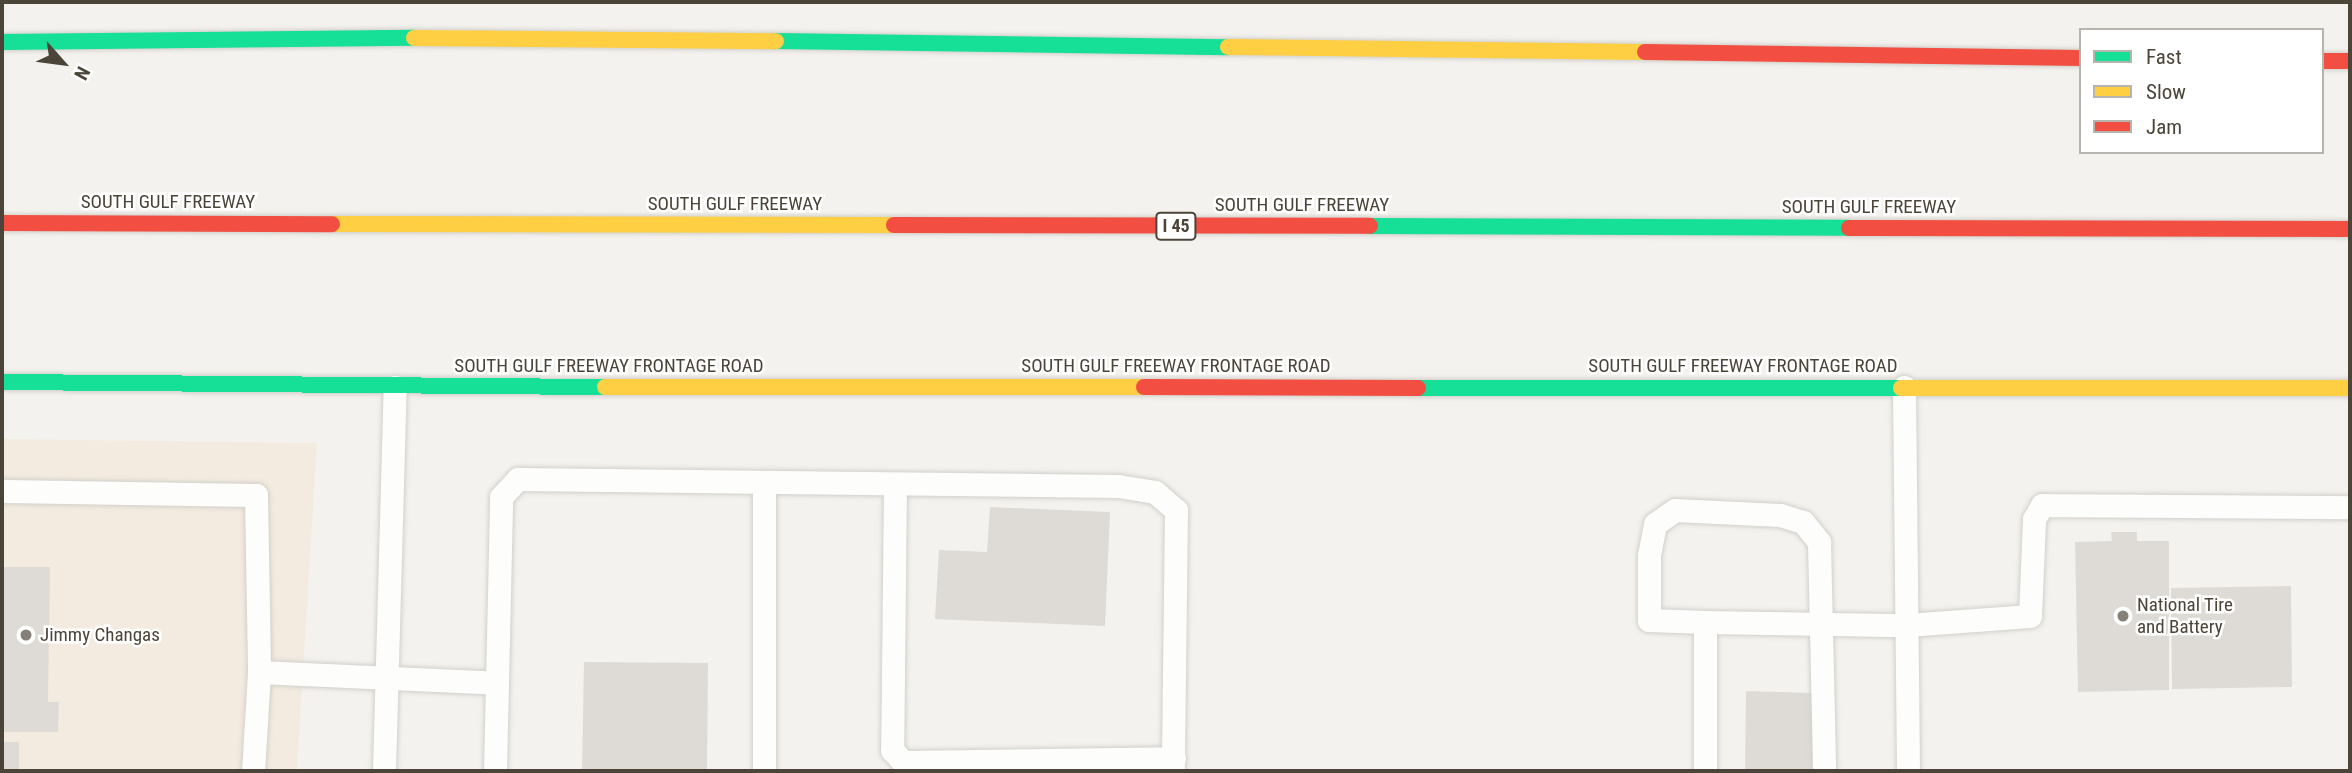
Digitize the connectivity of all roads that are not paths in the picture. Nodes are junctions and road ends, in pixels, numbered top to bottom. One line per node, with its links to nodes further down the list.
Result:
1 (2, 42): 2 (main road)
2 (2079, 58)
3 (2324, 61): 4 (main road)
4 (2350, 61)
5 (2, 223): 6 (main road, SOUTH GULF FREEWAY / I 45)
6 (2350, 229)
7 (2, 382): 8 (main road, SOUTH GULF FREEWAY FRONTAGE ROAD)
8 (395, 387): 9 (main road, SOUTH GULF FREEWAY FRONTAGE ROAD); 19 (lane)
9 (1904, 387): 10 (main road, SOUTH GULF FREEWAY FRONTAGE ROAD); 17 (lane)
10 (2350, 388)
11 (764, 482): 12 (lane); 20 (lane); 25 (lane)
12 (895, 484): 21 (lane); 21 (lane)
13 (2, 491): 18 (lane)
14 (2350, 507): 17 (lane)
15 (1705, 622): 16 (lane); 16 (lane); 26 (lane)
16 (1820, 623): 17 (lane); 27 (lane)
17 (1906, 625): 28 (lane)
18 (260, 672): 19 (lane); 22 (lane)
19 (388, 678): 20 (lane); 23 (lane)
20 (497, 683): 24 (lane)
21 (1173, 765)
22 (253, 771)
23 (383, 771)
24 (495, 771)
25 (764, 771)
26 (1705, 771)
27 (1824, 771)
28 (1908, 771)

